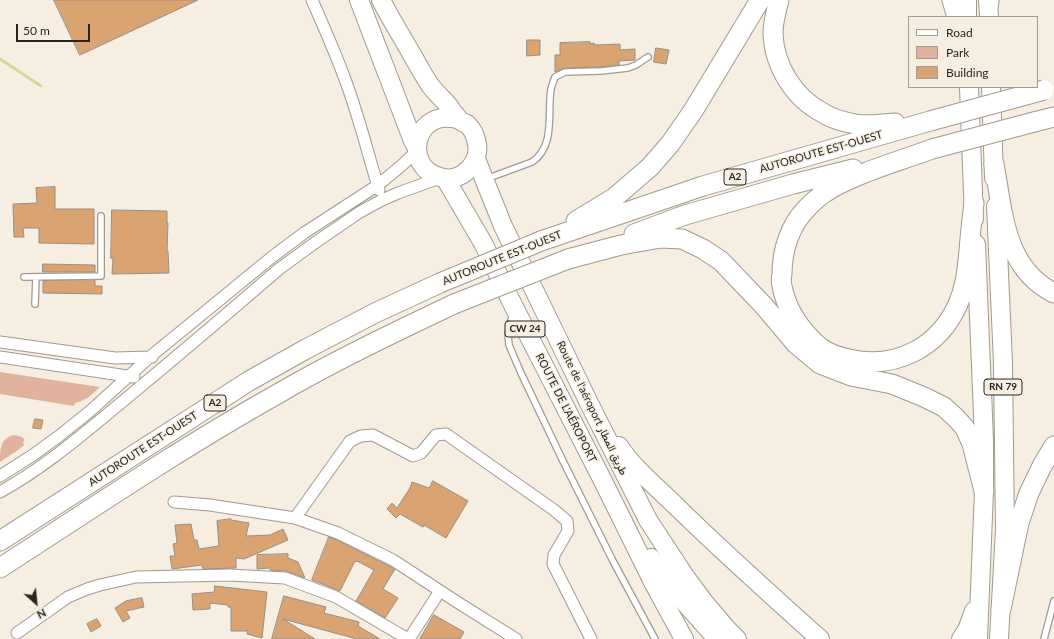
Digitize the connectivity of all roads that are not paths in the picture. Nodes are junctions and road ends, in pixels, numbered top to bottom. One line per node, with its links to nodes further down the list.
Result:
1 (312, 0): 25 (street)
2 (359, 0): 20 (highway)
3 (381, 0): 15 (highway)
4 (760, 0): 29 (highway)
5 (779, 0): 16 (highway)
6 (952, 0): 8 (highway)
7 (967, 0): 9 (highway)
8 (957, 16)
9 (967, 16)
10 (648, 57): 24 (lane)
11 (969, 88): 27 (highway, RN 79)
12 (991, 88): 22 (highway, RN 79)
13 (1051, 88): 16 (highway, AUTOROUTE EST-OUEST / A2, bridge)
14 (1054, 117): 18 (highway, AUTOROUTE EST-OUEST / A2)
15 (459, 120): 20 (highway); 21 (highway)
16 (930, 120): 29 (highway, AUTOROUTE EST-OUEST / A2)
17 (1054, 120): 18 (highway)
18 (1034, 122): 19 (highway, AUTOROUTE EST-OUEST / A2, bridge)
19 (932, 149): 27 (highway); 30 (highway, AUTOROUTE EST-OUEST / A2)
20 (417, 150): 23 (highway); 25 (street)
21 (476, 159): 23 (highway); 24 (highway, Route de l'aéroport طريق المطار / CW 24)
22 (994, 164): 33 (highway); 57 (highway, RN 79)
23 (443, 178): 26 (street); 35 (highway, ROUTE DE L'AÉROPORT / CW 24)
24 (484, 179): 42 (highway, Route de l'aéroport طريق المطار / CW 24)
25 (378, 185): 26 (street); 37 (street)
26 (382, 200): 39 (street)
27 (974, 202): 48 (highway, RN 79)
28 (101, 216): 32 (lane)
29 (541, 241): 52 (highway, AUTOROUTE EST-OUEST / A2, bridge)
30 (568, 259): 48 (highway); 53 (highway, AUTOROUTE EST-OUEST / A2, bridge)
31 (24, 277): 32 (lane)
32 (36, 277): 34 (lane)
33 (1054, 293)
34 (35, 304)
35 (514, 308): 47 (highway, ROUTE DE L'AÉROPORT / CW 24); 62 (lane)
36 (0, 342): 37 (street)
37 (151, 356): 39 (street); 40 (street)
38 (0, 357): 40 (street)
39 (169, 363): 41 (street)
40 (130, 376): 41 (street); 43 (street)
41 (148, 380): 44 (street)
42 (589, 403): 65 (highway, Route de l'aéroport طريق المطار / CW 24); 66 (highway)
43 (59, 436): 44 (lane); 46 (street)
44 (72, 443): 49 (street)
45 (1054, 446): 57 (highway)
46 (0, 476)
47 (603, 481): 63 (highway, ROUTE DE L'AÉROPORT / CW 24); 64 (highway)
48 (984, 491): 55 (highway, RN 79)
49 (0, 492)
50 (174, 502): 51 (street)
51 (295, 518): 54 (street); 61 (street)
52 (0, 541)
53 (0, 568)
54 (440, 591): 59 (street); 60 (street)
55 (980, 597): 67 (highway); 68 (highway, RN 79)
56 (1054, 601): 70 (lane)
57 (1001, 609): 69 (highway, RN 79)
58 (17, 633): 59 (street)
59 (406, 639)
60 (516, 639)
61 (591, 639)
62 (655, 639)
63 (684, 639)
64 (717, 639)
65 (737, 639)
66 (820, 639)
67 (962, 639)
68 (978, 639)
69 (999, 639)
70 (1044, 639)

